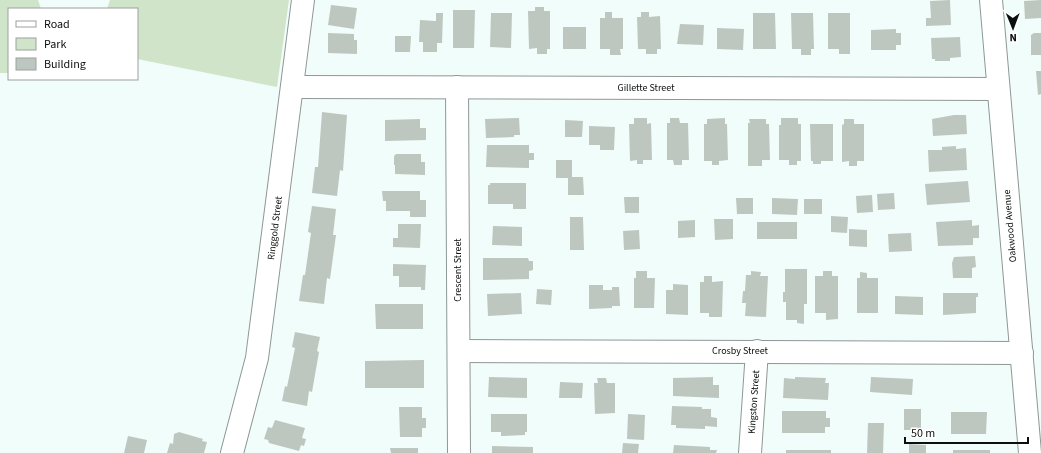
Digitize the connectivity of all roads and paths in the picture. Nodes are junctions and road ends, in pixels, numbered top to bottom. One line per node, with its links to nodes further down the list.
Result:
1 (303, 0): 3 (street, Ringgold Street)
2 (991, 0): 5 (street, Oakwood Avenue)
3 (294, 87): 4 (street, Gillette Street); 9 (street, Ringgold Street)
4 (457, 87): 5 (street, Gillette Street); 6 (street, Crescent Street)
5 (998, 89): 8 (street, Oakwood Avenue)
6 (459, 351): 7 (street, Crosby Street); 10 (street, Crescent Street)
7 (757, 351): 8 (street, Crosby Street); 11 (street, Kingston Street)
8 (1022, 353): 12 (street, Oakwood Avenue)
9 (232, 453)
10 (458, 453)
11 (750, 453)
12 (1030, 453)

